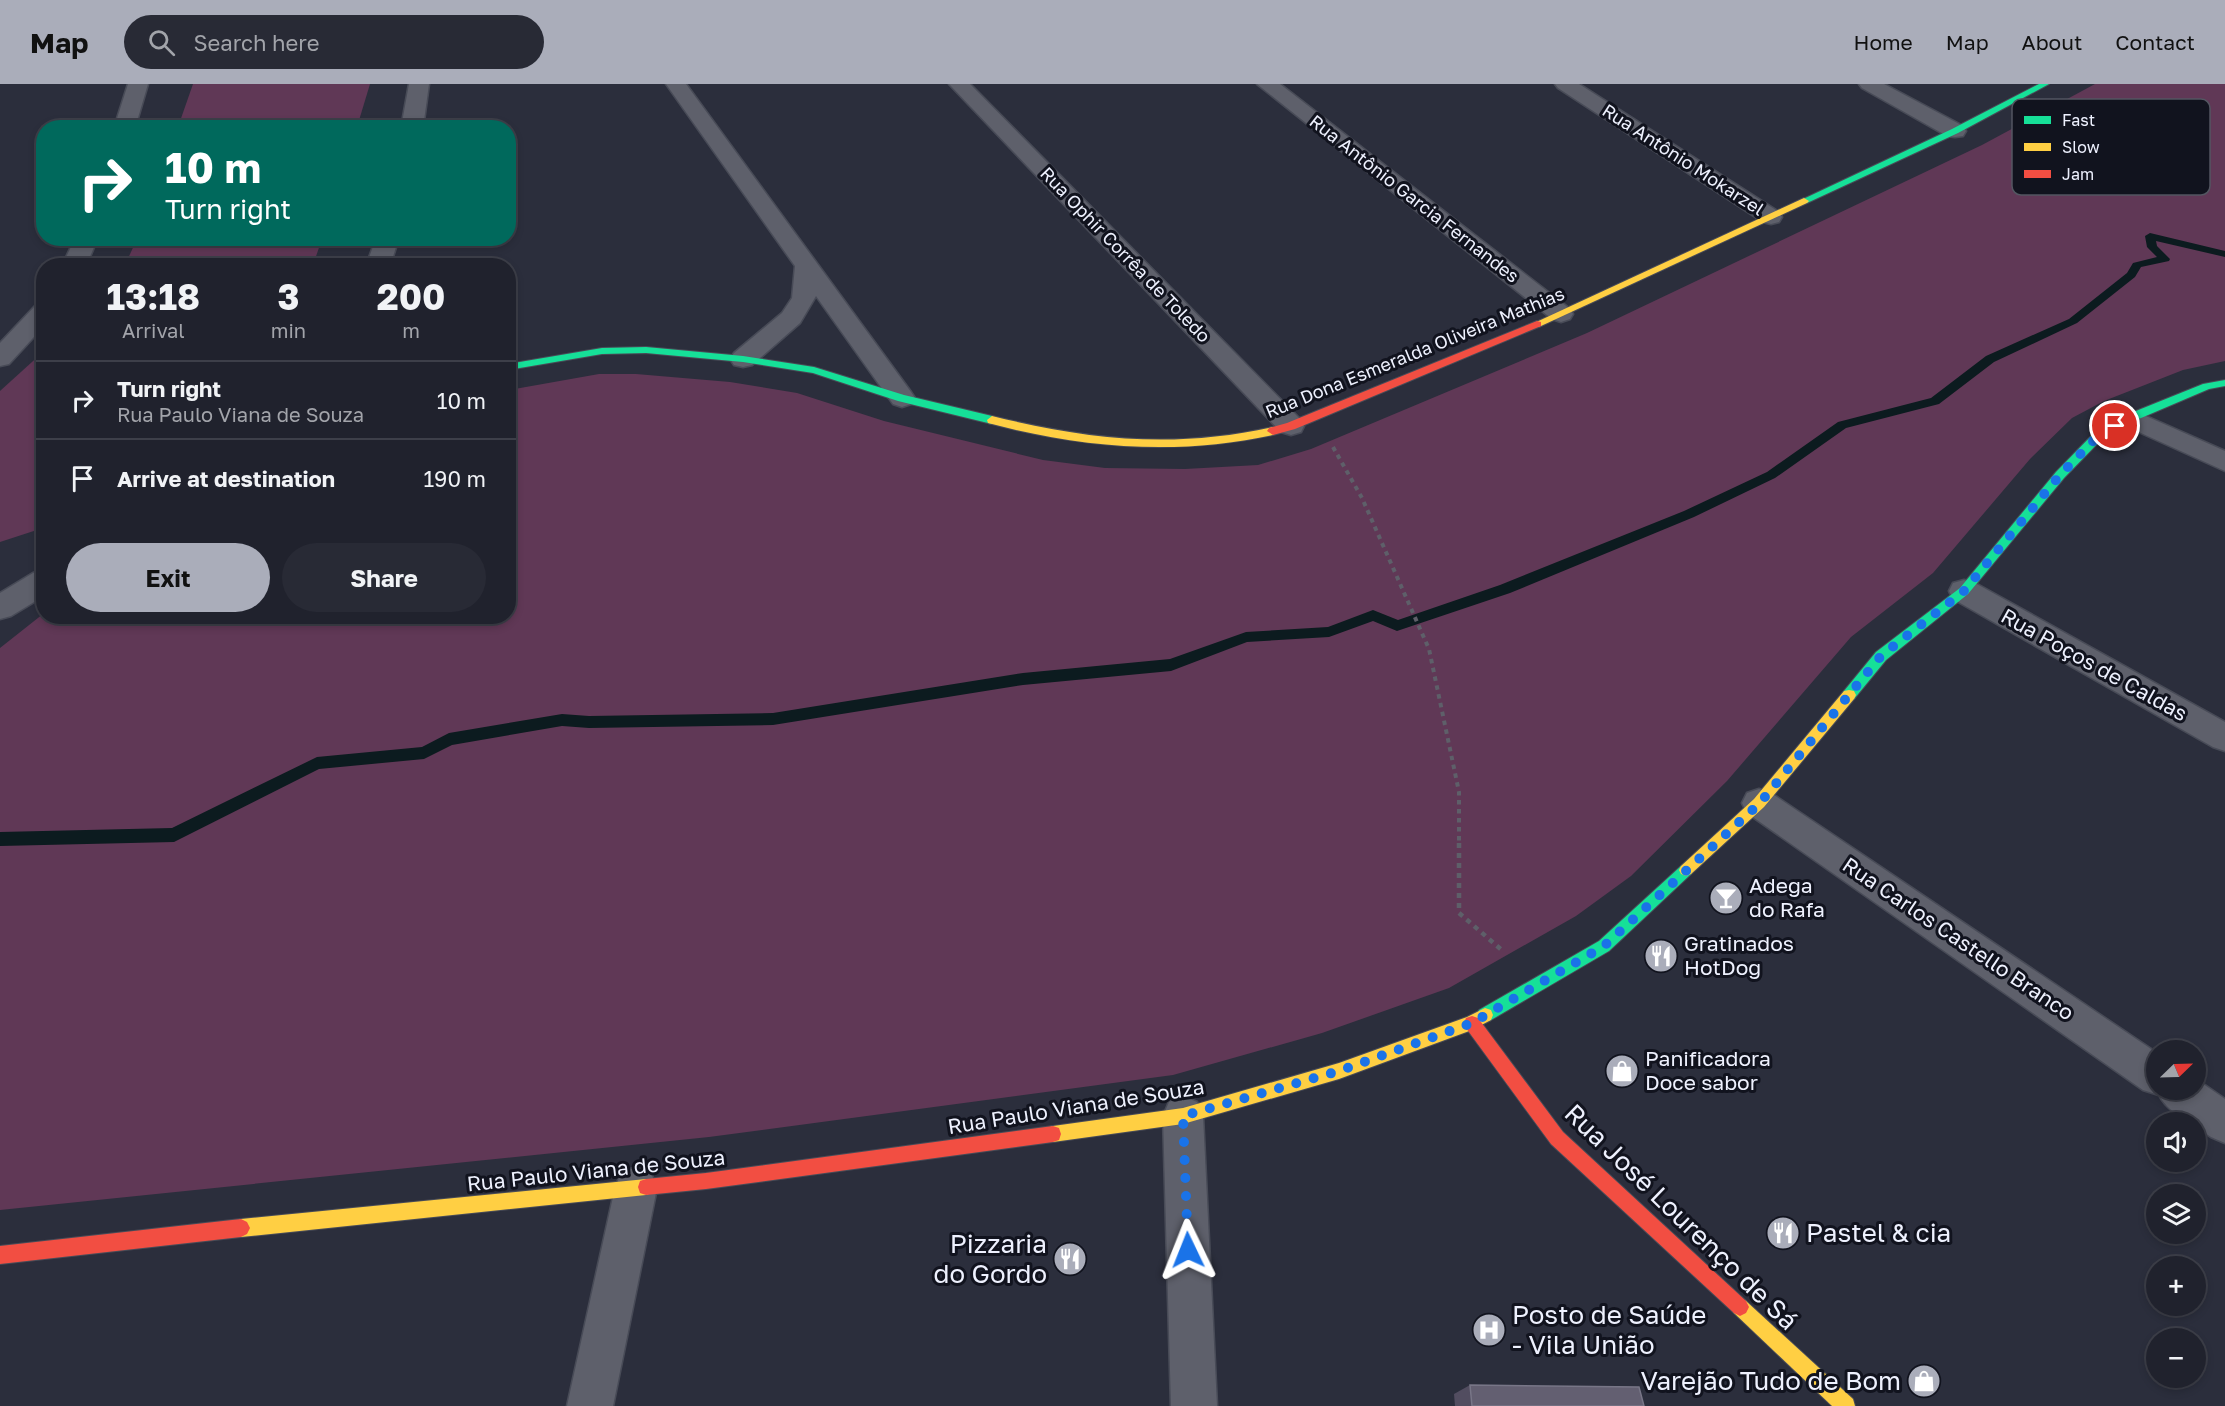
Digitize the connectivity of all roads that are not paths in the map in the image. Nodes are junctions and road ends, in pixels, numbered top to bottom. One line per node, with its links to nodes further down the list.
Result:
1 (138, 84): 11 (street)
2 (418, 84): 12 (street)
3 (676, 84): 15 (street)
4 (959, 84): 24 (street, Rua Ophir Corrêa de Toledo)
5 (1267, 84): 16 (street, Rua Antônio Garcia Fernandes)
6 (1565, 84): 14 (street, Rua Antônio Mokarzel)
7 (1869, 84): 13 (street)
8 (2045, 84): 9 (street, Rua Dona Esmeralda Oliveira Mathias)
9 (2016, 99)
10 (2012, 101): 13 (street, Rua Dona Esmeralda Oliveira Mathias)
11 (127, 120)
12 (413, 120)
13 (1955, 131): 14 (street, Rua Dona Esmeralda Oliveira Mathias)
14 (1771, 217): 16 (street, Rua Dona Esmeralda Oliveira Mathias)
15 (807, 264): 19 (street); 22 (street)
16 (1562, 314): 24 (street, Rua Dona Esmeralda Oliveira Mathias)
17 (36, 320): 18 (street)
18 (0, 358)
19 (743, 359): 20 (street, Rua Dona Esmeralda Oliveira Mathias); 22 (street, Rua Dona Esmeralda Oliveira Mathias)
20 (516, 366)
21 (2225, 382): 23 (street, Rua Paulo Viana de Souza)
22 (902, 398): 24 (street, Rua Dona Esmeralda Oliveira Mathias)
23 (2130, 418): 25 (street); 27 (street, Rua Paulo Viana de Souza)
24 (1291, 426)
25 (2225, 462)
26 (36, 586): 28 (street)
27 (1964, 591): 29 (street, Rua Poços de Caldas); 30 (street, Rua Paulo Viana de Souza)
28 (0, 608)
29 (2225, 738)
30 (1760, 803): 31 (street, Rua Paulo Viana de Souza); 32 (street, Rua Carlos Castello Branco)
31 (1472, 1023): 34 (street, Rua Paulo Viana de Souza); 40 (street, Rua José Lourenço de Sá)
32 (2146, 1068)
33 (2192, 1100): 35 (street)
34 (1183, 1116): 36 (street, Rua Paulo Viana de Souza); 39 (street)
35 (2225, 1123)
36 (636, 1188): 37 (street, Rua Paulo Viana de Souza); 38 (street)
37 (0, 1255)
38 (590, 1406)
39 (1194, 1406)
40 (1846, 1406)

